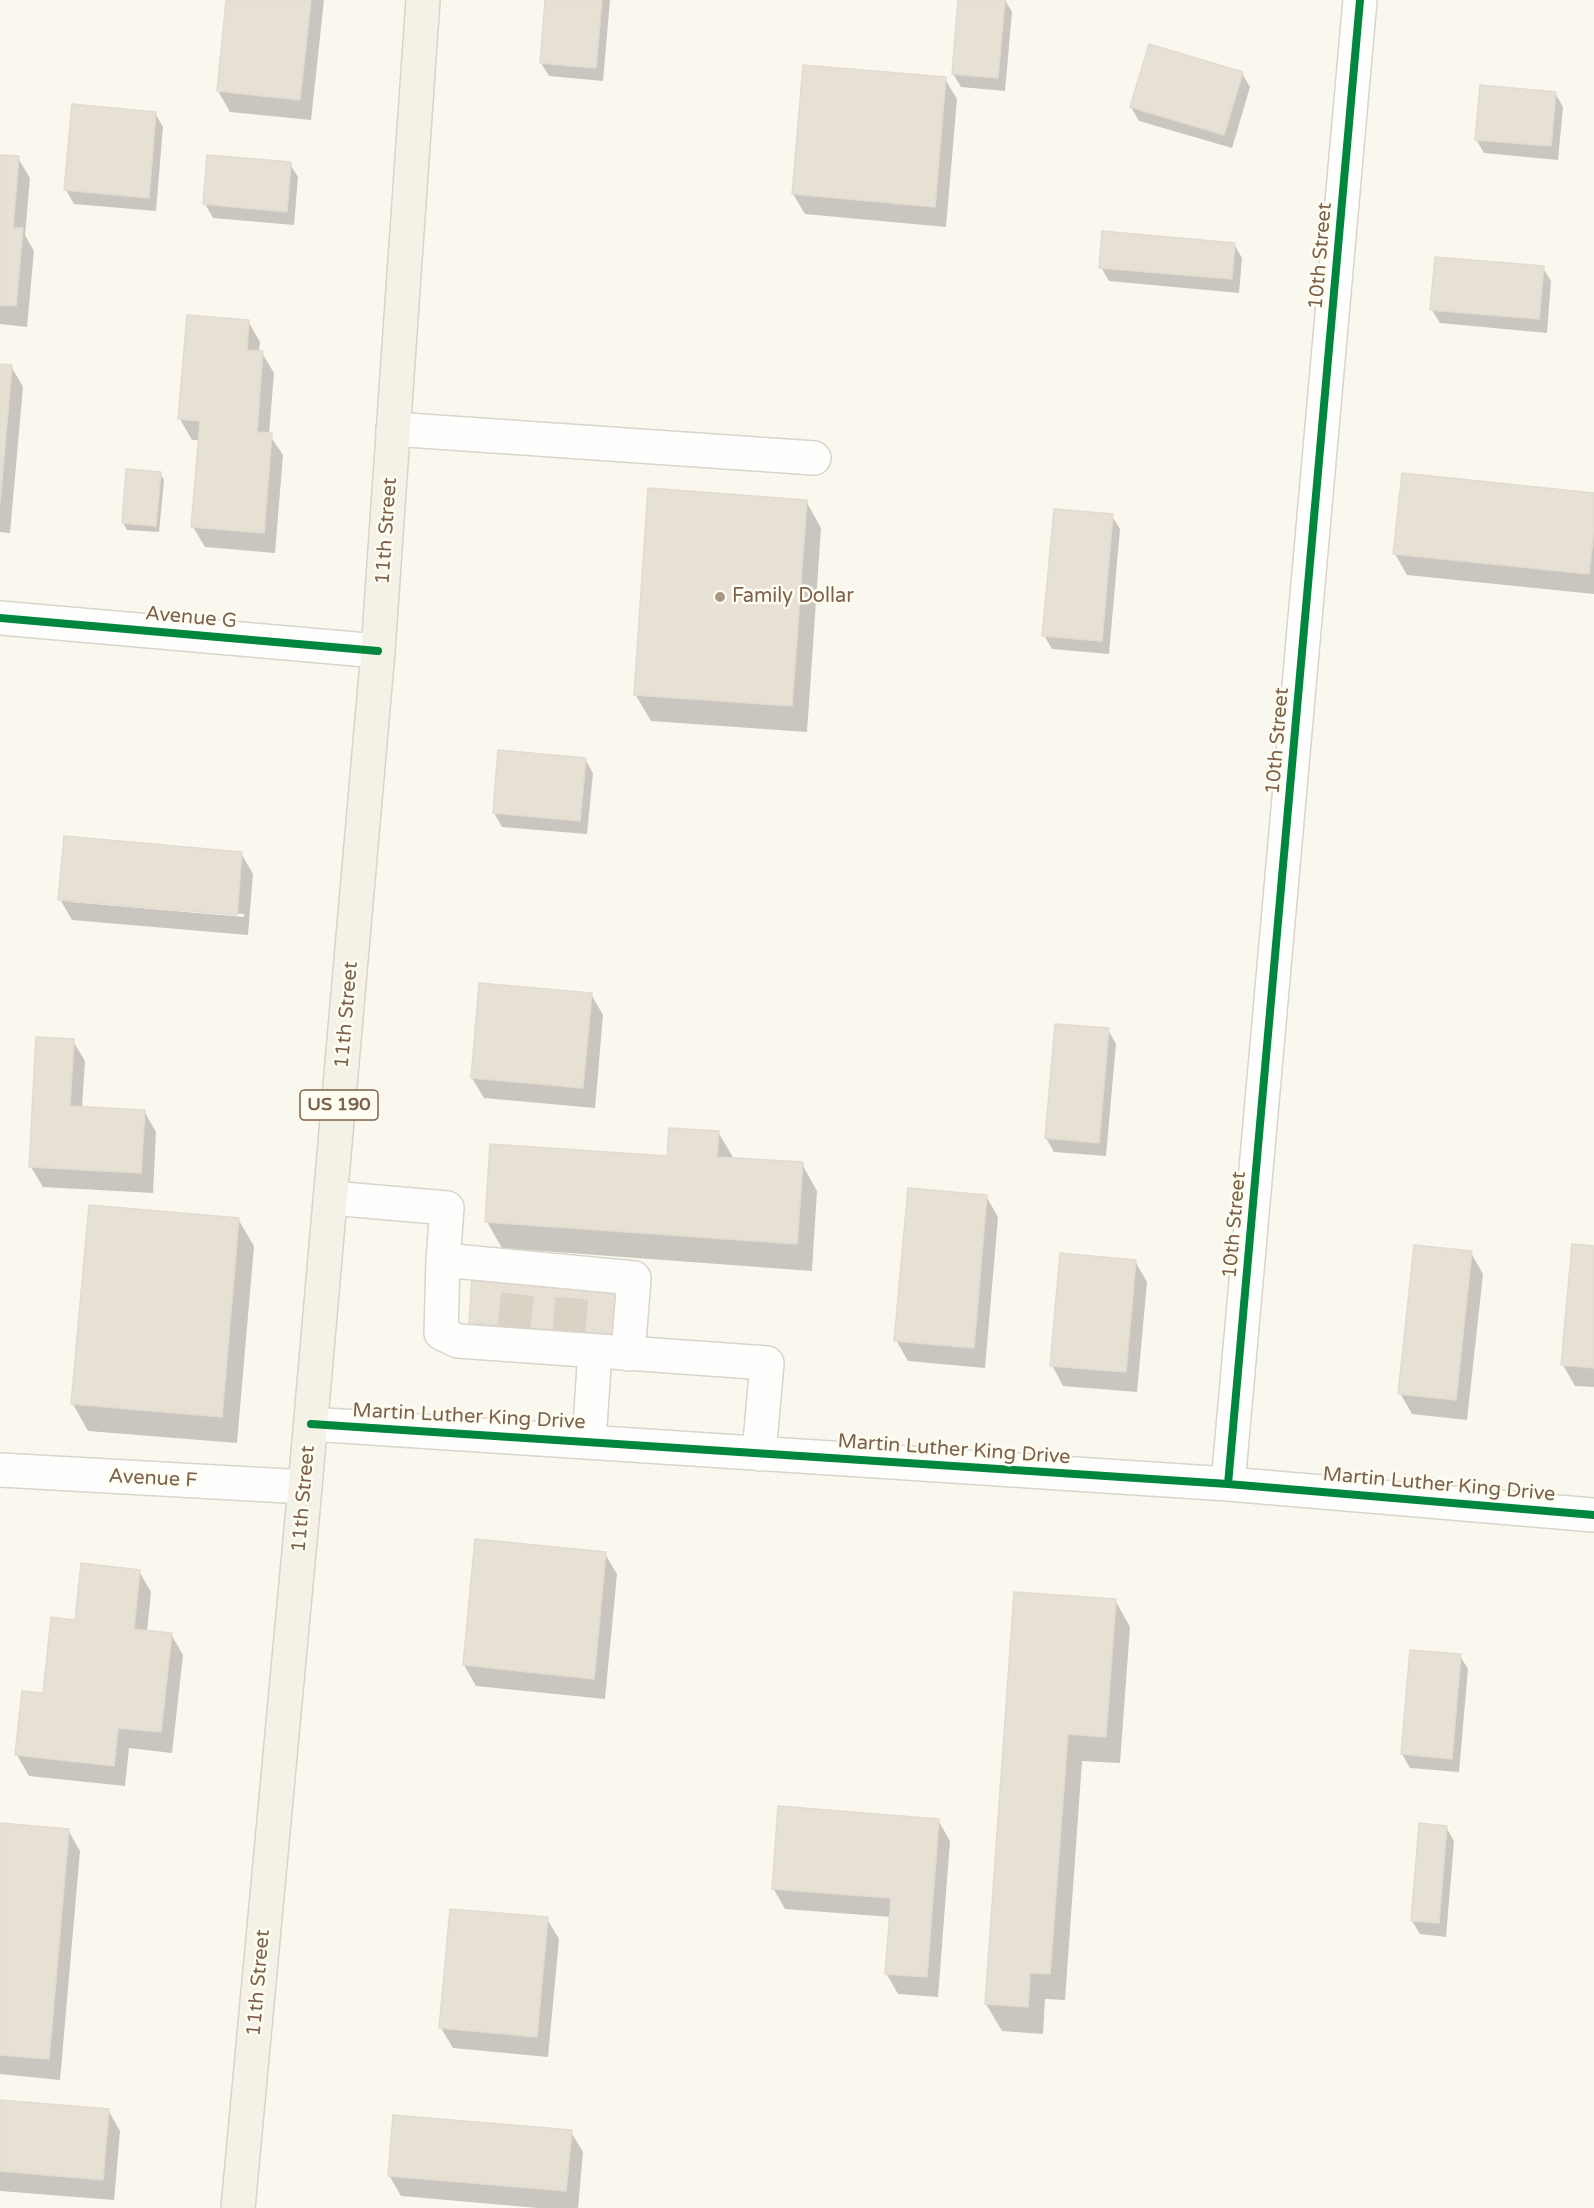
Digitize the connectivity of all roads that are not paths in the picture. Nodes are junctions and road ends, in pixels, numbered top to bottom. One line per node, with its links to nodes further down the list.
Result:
1 (423, 0): 3 (main road, 11th Street / US 190)
2 (1360, 0): 15 (street, 10th Street)
3 (393, 429): 4 (street); 6 (main road, 11th Street / US 190)
4 (814, 458)
5 (0, 618): 6 (street, Avenue G)
6 (378, 651): 7 (main road, 11th Street / US 190)
7 (331, 1198): 8 (street); 11 (main road, 11th Street / US 190)
8 (444, 1260): 9 (street); 10 (street)
9 (577, 1344): 10 (street); 12 (street)
10 (628, 1354): 13 (street)
11 (311, 1424): 12 (street, Martin Luther King Drive); 16 (main road, 11th Street / US 190)
12 (589, 1441): 13 (street, Martin Luther King Drive)
13 (759, 1454): 15 (street, Martin Luther King Drive)
14 (0, 1470): 16 (street, Avenue F)
15 (1228, 1484): 17 (street, Martin Luther King Drive)
16 (305, 1488): 18 (main road, 11th Street / US 190)
17 (1594, 1515)
18 (238, 2208)

